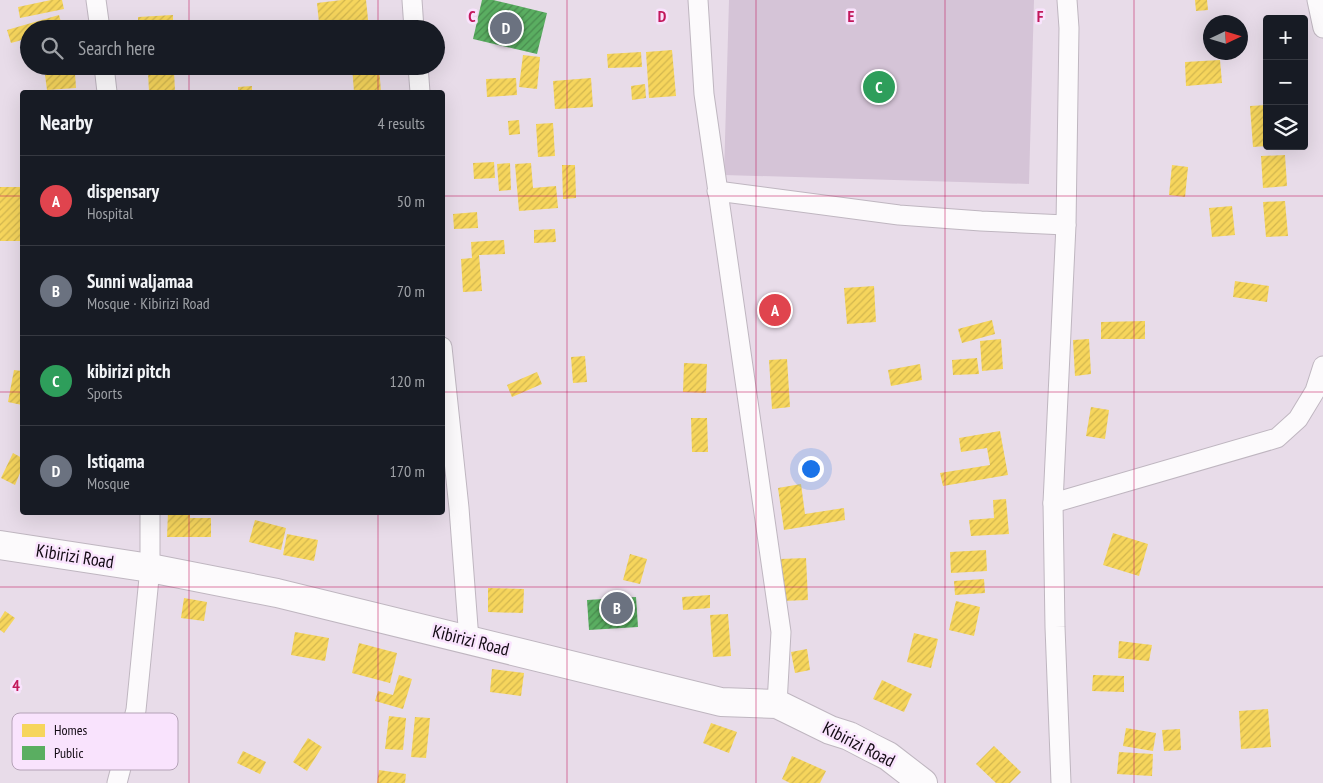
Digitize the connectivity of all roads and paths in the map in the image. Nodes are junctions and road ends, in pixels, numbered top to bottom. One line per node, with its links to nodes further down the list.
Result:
1 (96, 0): 6 (street)
2 (412, 0): 7 (street)
3 (698, 0): 13 (street)
4 (1067, 0): 14 (street)
5 (1317, 0): 8 (street)
6 (99, 20)
7 (413, 20)
8 (1323, 28)
9 (105, 75): 11 (street)
10 (419, 75): 12 (street)
11 (107, 90)
12 (420, 90)
13 (717, 191): 14 (street); 22 (street)
14 (1066, 225): 17 (street)
15 (1323, 366): 17 (street)
16 (445, 375): 21 (street)
17 (1053, 503): 27 (street)
18 (150, 515): 20 (street)
19 (0, 545): 20 (street, Kibirizi Road)
20 (150, 568): 21 (street, Kibirizi Road); 23 (street)
21 (470, 640): 22 (street, Kibirizi Road)
22 (777, 704): 26 (street, Kibirizi Road)
23 (135, 713)
24 (120, 770): 25 (street)
25 (117, 783)
26 (923, 783)
27 (1061, 783)

